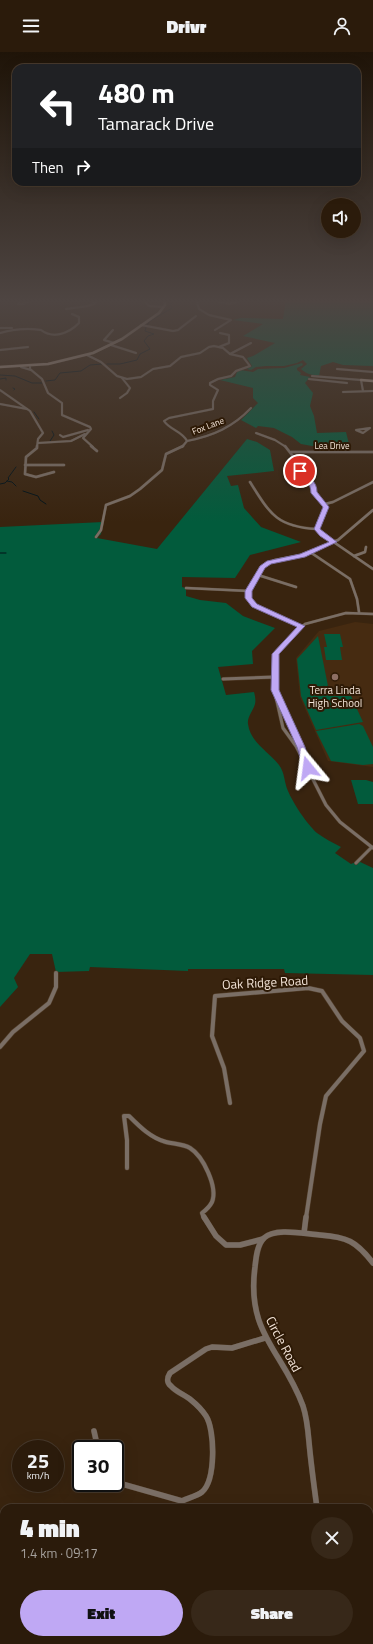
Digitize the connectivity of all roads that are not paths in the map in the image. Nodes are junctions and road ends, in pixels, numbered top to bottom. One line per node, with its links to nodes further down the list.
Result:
1 (35, 373): 23 (street)
2 (114, 373): 6 (street)
3 (146, 373): 6 (street)
4 (235, 373): 27 (street)
5 (312, 376): 7 (street)
6 (122, 378): 17 (street)
7 (329, 378): 9 (street); 11 (street)
8 (309, 379): 11 (street)
9 (361, 380): 10 (street); 14 (street)
10 (373, 380)
11 (327, 381): 12 (street)
12 (347, 383)
13 (0, 390): 20 (street)
14 (362, 391): 15 (street); 16 (street)
15 (373, 391)
16 (343, 392)
17 (120, 398)
18 (0, 404): 20 (street)
19 (251, 408): 27 (street, Fox Lane)
20 (28, 409): 28 (street)
21 (373, 427): 22 (street)
22 (370, 428): 22 (street)
23 (91, 430): 25 (street); 26 (street)
24 (256, 433): 30 (street)
25 (85, 434): 28 (street); 29 (street)
26 (60, 435)
27 (187, 441): 40 (street, Fox Lane)
28 (38, 443): 33 (street)
29 (97, 451)
30 (291, 452): 31 (street, Lea Drive); 37 (street)
31 (373, 452)
32 (64, 465): 33 (street)
33 (25, 466): 34 (street)
34 (54, 472)
35 (250, 482): 39 (street)
36 (373, 482): 37 (street)
37 (325, 504): 39 (street)
38 (373, 510): 41 (street)
39 (317, 529): 41 (street)
40 (96, 537)
41 (333, 542): 43 (street); 44 (street)
42 (366, 547): 44 (street)
43 (310, 552): 46 (street); 50 (street)
44 (354, 556): 45 (street)
45 (373, 569)
46 (258, 575): 47 (street); 49 (street)
47 (296, 587)
48 (186, 588): 49 (street)
49 (249, 591): 52 (street)
50 (359, 612): 51 (street); 52 (street)
51 (373, 614)
52 (301, 626): 53 (street)
53 (275, 677): 54 (street); 55 (street)
54 (223, 679)
55 (275, 690): 56 (street); 56 (street)
56 (308, 768): 57 (street)
57 (372, 848): 58 (street)
58 (356, 863)
59 (56, 973): 60 (street)
60 (0, 1046)
61 (230, 1103): 63 (street, Oak Ridge Road)
62 (127, 1168): 64 (street)
63 (304, 1233): 64 (street); 65 (street)
64 (263, 1239): 66 (street, Circle Road)
65 (373, 1263)
66 (265, 1338): 69 (street); 70 (street, Circle Road)
67 (94, 1431): 68 (street)
68 (96, 1440)
69 (124, 1484)
70 (316, 1504)

